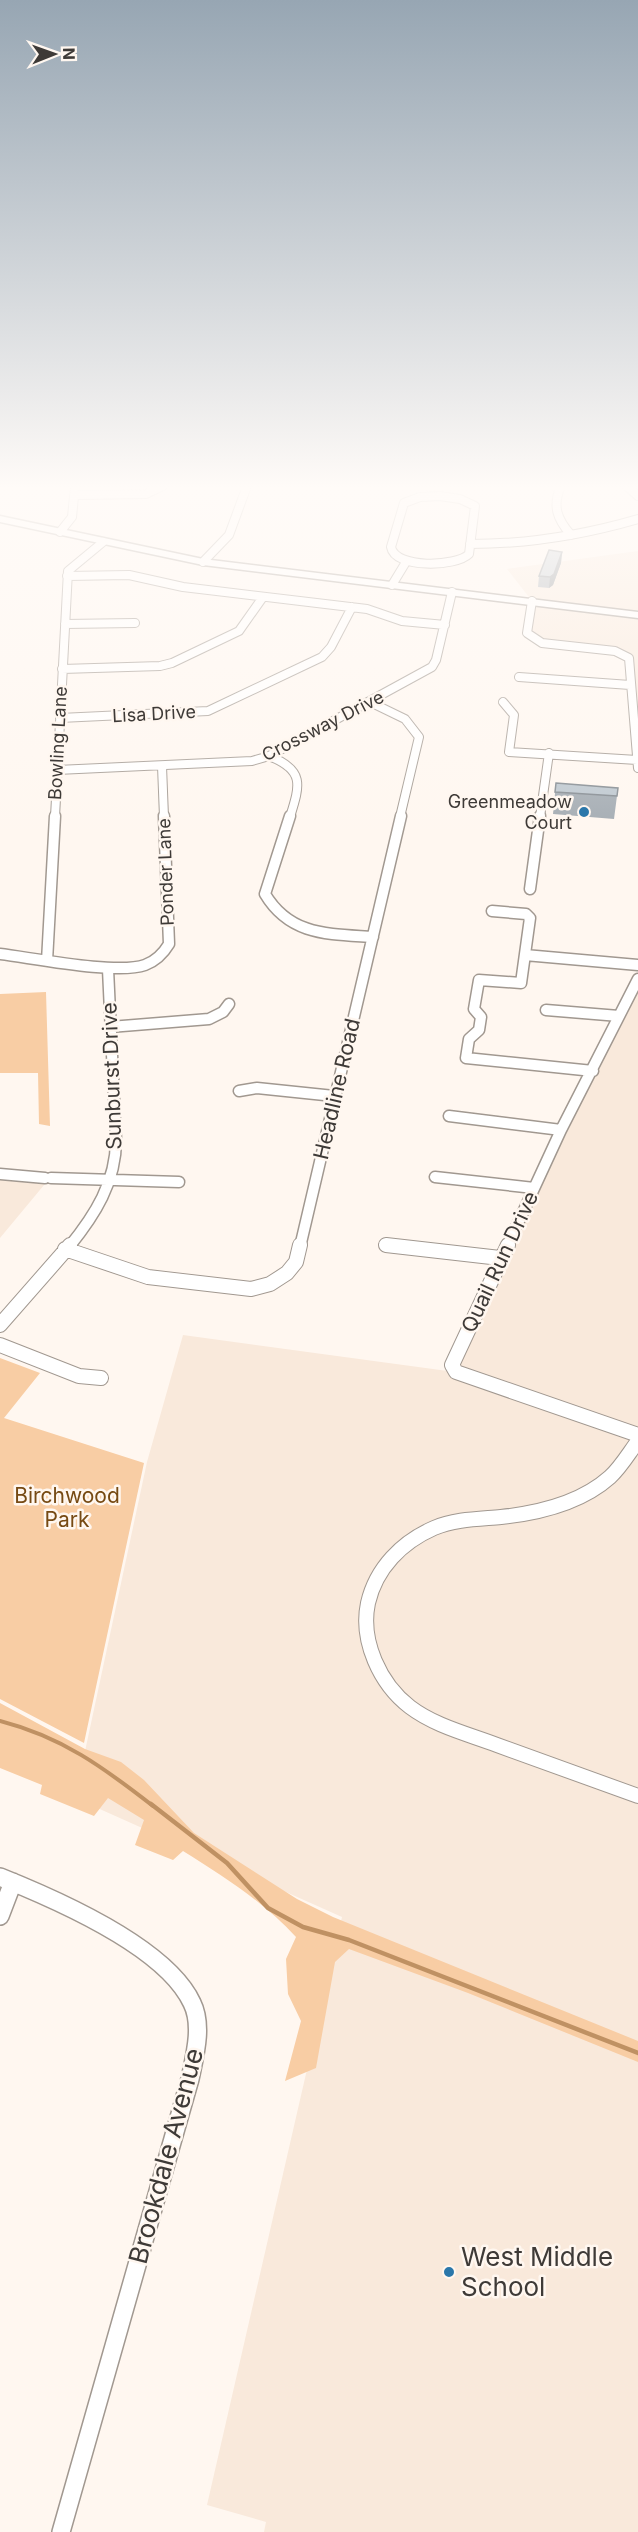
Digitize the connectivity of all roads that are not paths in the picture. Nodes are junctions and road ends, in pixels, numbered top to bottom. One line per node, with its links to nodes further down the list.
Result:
1 (66, 604): 10 (street, Bowling Lane)
2 (258, 604): 12 (street)
3 (327, 604): 7 (street)
4 (449, 604): 11 (street, Crossway Drive)
5 (532, 604): 14 (street)
6 (556, 604): 8 (main road)
7 (352, 607): 11 (street); 17 (street, Lisa Drive)
8 (638, 615)
9 (135, 623): 10 (street)
10 (65, 624): 12 (street, Bowling Lane)
11 (445, 625): 15 (street, Crossway Drive)
12 (62, 669): 17 (street, Bowling Lane)
13 (519, 677): 14 (street)
14 (630, 685): 20 (street)
15 (370, 702): 19 (street, Crossway Drive); 25 (street, Headline Road)
16 (503, 702): 18 (street)
17 (60, 718): 22 (street, Bowling Lane)
18 (549, 753): 20 (street); 23 (street)
19 (269, 756): 21 (street, Crossway Drive); 25 (street)
20 (638, 764)
21 (162, 766): 22 (street, Crossway Drive); 30 (street, Ponder Lane)
22 (57, 770): 28 (street, Bowling Lane)
23 (530, 890)
24 (492, 911): 27 (street)
25 (373, 937): 38 (street, Headline Road)
26 (0, 954): 28 (street, Ponder Lane)
27 (525, 955): 29 (street); 36 (street)
28 (47, 961): 30 (street, Ponder Lane)
29 (638, 965)
30 (108, 969): 35 (street, Sunburst Drive)
31 (638, 978): 34 (street, Quail Run Drive)
32 (228, 1004): 35 (street)
33 (546, 1010): 34 (street)
34 (619, 1016): 36 (street, Quail Run Drive)
35 (110, 1027): 43 (street, Sunburst Drive)
36 (593, 1071): 40 (street, Quail Run Drive)
37 (239, 1091): 38 (street)
38 (334, 1096): 47 (street, Headline Road)
39 (449, 1116): 40 (street)
40 (561, 1130): 45 (street, Quail Run Drive)
41 (0, 1174): 43 (street)
42 (435, 1177): 45 (street)
43 (111, 1181): 44 (street); 47 (street, Sunburst Drive)
44 (179, 1182)
45 (534, 1188): 48 (street, Quail Run Drive)
46 (385, 1245): 48 (street)
47 (65, 1249): 49 (street, Sunburst Drive)
48 (500, 1258): 52 (street, Quail Run Drive)
49 (0, 1325)
50 (0, 1345): 51 (street)
51 (100, 1378)
52 (638, 1435)
53 (638, 1441): 54 (street)
54 (638, 1796)
55 (7, 1879): 56 (street); 57 (street, Brookdale Avenue)
56 (0, 1916)
57 (61, 2532)

